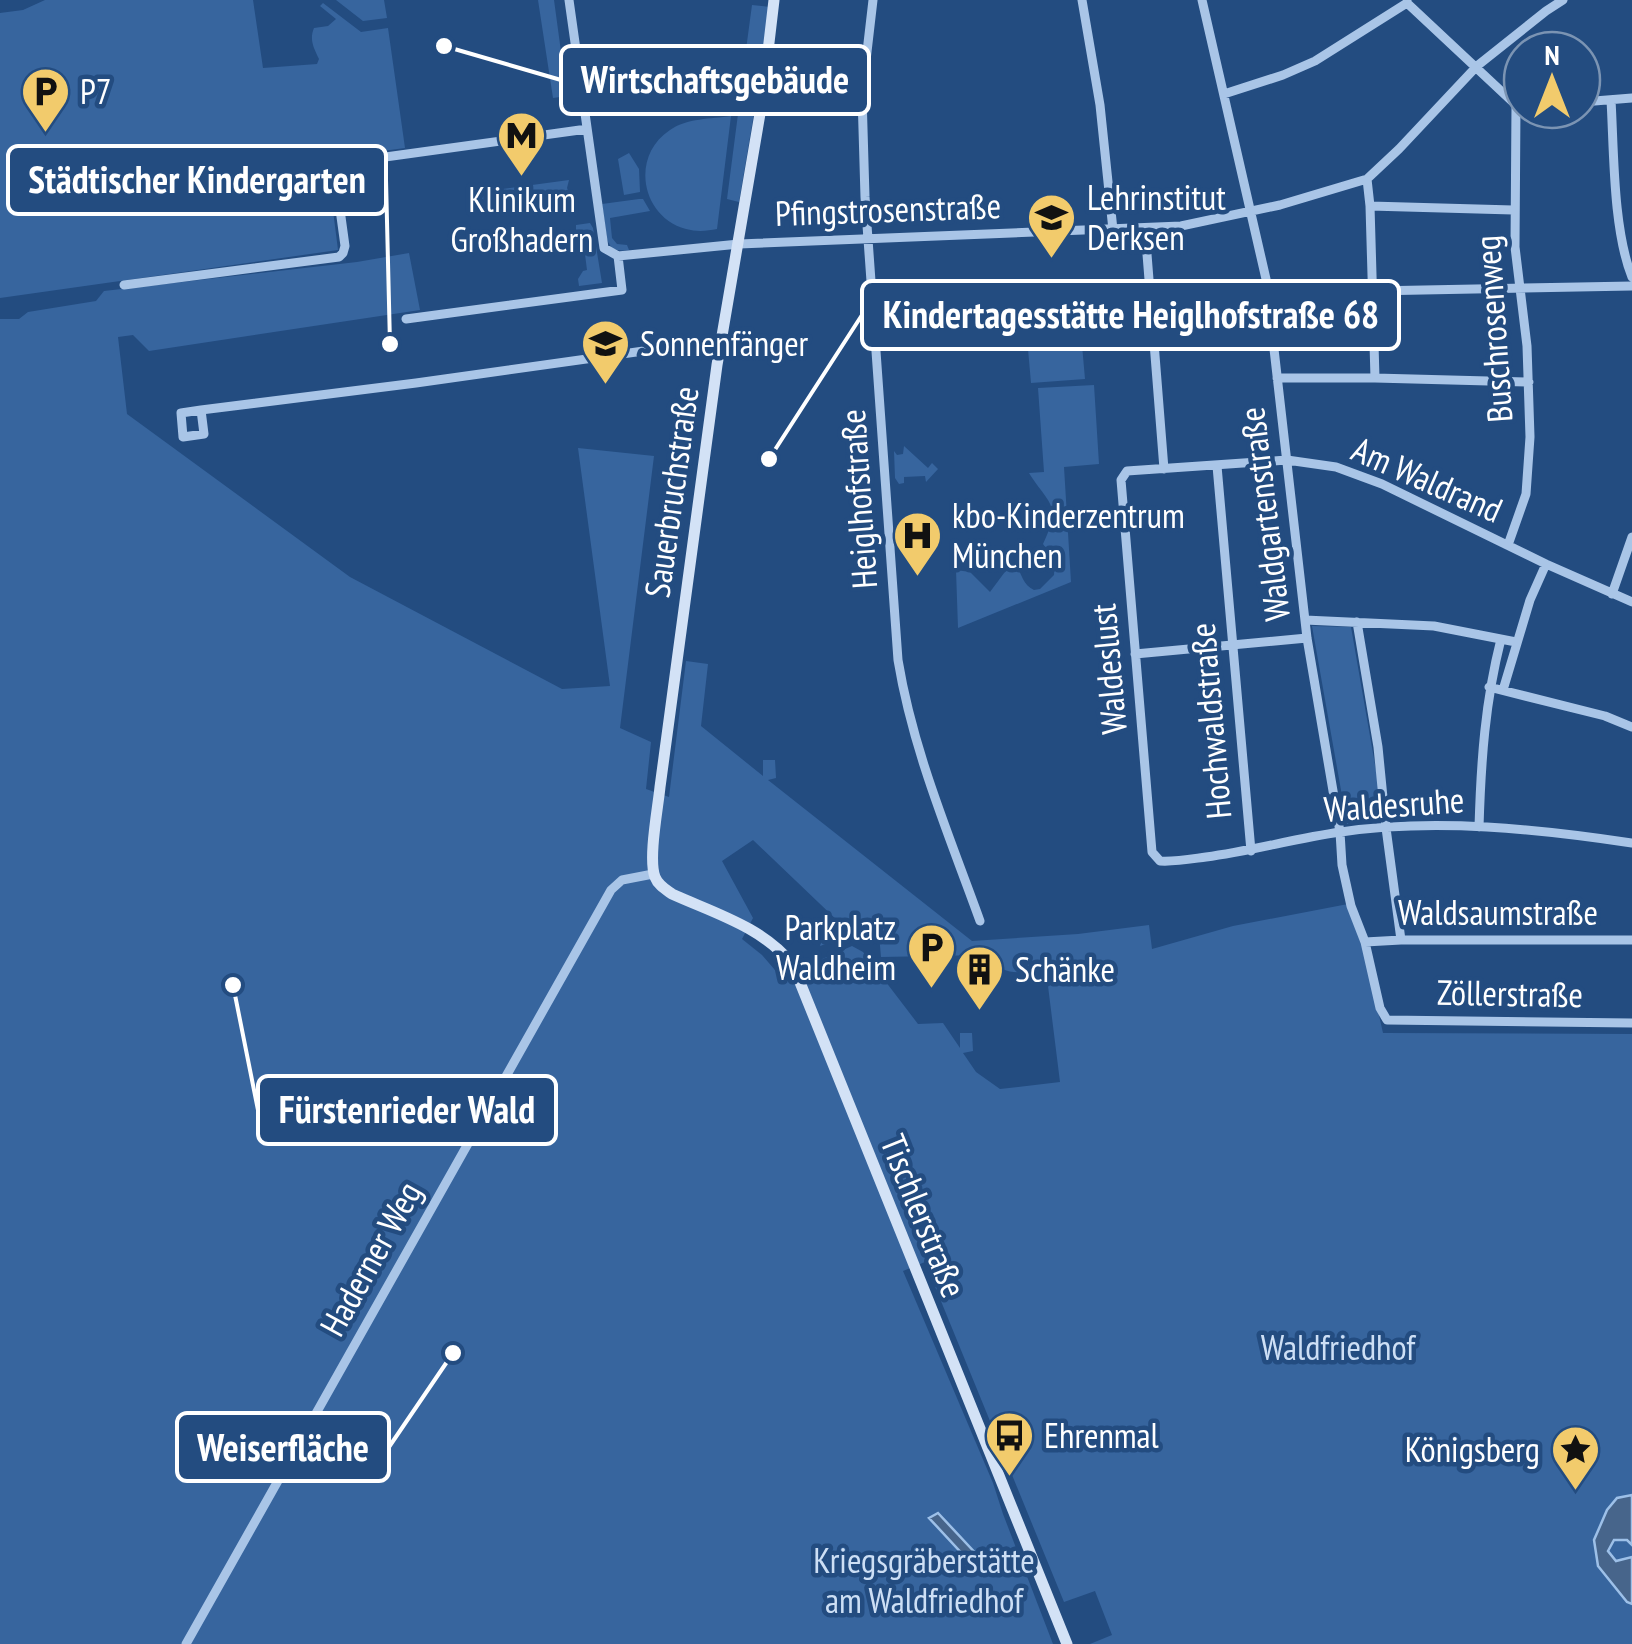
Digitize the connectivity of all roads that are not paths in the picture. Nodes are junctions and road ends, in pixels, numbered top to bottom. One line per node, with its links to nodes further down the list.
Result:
1 (569, 0): 14 (street)
2 (774, 0): 23 (street, Sauerbruchstraße)
3 (873, 0): 22 (street, Heiglhofstraße)
4 (1082, 0): 21 (street)
5 (1202, 0): 10 (street, Waldgartenstraße)
6 (1563, 0): 8 (street, Pfingstrosenstraße)
7 (1407, 2): 8 (street); 10 (street)
8 (1477, 66): 9 (street); 16 (street, Pfingstrosenstraße)
9 (1502, 90)
10 (1224, 94): 19 (street, Waldgartenstraße)
11 (1632, 98): 12 (street)
12 (1611, 100): 13 (street); 25 (street)
13 (1602, 101)
14 (586, 129): 24 (street); 26 (street)
15 (1518, 130): 18 (street, Buschrosenweg)
16 (1367, 179): 17 (street); 19 (street, Pfingstrosenstraße)
17 (1370, 206): 18 (street); 29 (street)
18 (1514, 210): 28 (street, Buschrosenweg)
19 (1252, 212): 20 (street, Pfingstrosenstraße); 32 (street, Waldgartenstraße)
20 (1145, 228): 21 (street, Pfingstrosenstraße); 38 (street)
21 (1113, 230): 22 (street, Pfingstrosenstraße)
22 (868, 239): 23 (street, Pfingstrosenstraße); 62 (street, Heiglhofstraße)
23 (739, 244): 24 (street, Pfingstrosenstraße); 31 (street, Sauerbruchstraße)
24 (618, 256): 30 (street)
25 (1632, 277)
26 (124, 285)
27 (1632, 286): 28 (street)
28 (1521, 290): 29 (street); 34 (street, Buschrosenweg)
29 (1372, 292): 33 (street)
30 (406, 319)
31 (722, 340): 35 (street); 61 (street, Sauerbruchstraße)
32 (1277, 378): 33 (street); 36 (street, Waldgartenstraße)
33 (1375, 378): 34 (street)
34 (1530, 382): 41 (street, Buschrosenweg)
35 (201, 410)
36 (1287, 460): 37 (street, Am Waldrand); 41 (street, Am Waldrand); 45 (street, Waldgartenstraße)
37 (1218, 466): 38 (street, Am Waldrand); 50 (street, Hochwaldstraße)
38 (1164, 469): 39 (street, Am Waldrand)
39 (1127, 471): 51 (street, Waldeslust)
40 (1632, 537): 43 (street)
41 (1508, 545): 42 (street, Am Waldrand)
42 (1546, 564): 43 (street, Am Waldrand); 49 (street)
43 (1612, 594): 44 (street, Am Waldrand)
44 (1632, 602)
45 (1306, 620): 46 (street); 47 (street, Waldgartenstraße)
46 (1357, 622): 48 (street); 56 (street)
47 (1307, 638): 50 (street); 57 (street, Waldgartenstraße)
48 (1502, 639): 49 (street); 52 (street)
49 (1516, 642): 53 (street)
50 (1234, 646): 51 (street); 59 (street, Hochwaldstraße)
51 (1135, 654): 60 (street, Waldeslust)
52 (1489, 687): 53 (street); 55 (street)
53 (1503, 690): 54 (street)
54 (1632, 727)
55 (1479, 827): 56 (street, Waldesruhe); 58 (street, Waldesruhe)
56 (1386, 828): 57 (street, Waldesruhe); 64 (street)
57 (1340, 832): 59 (street, Waldesruhe); 65 (street, Waldgartenstraße)
58 (1632, 843)
59 (1250, 851): 60 (street, Waldesruhe)
60 (1160, 861)
61 (654, 874): 68 (street, Haderner Weg); 69 (street, Tischlerstraße)
62 (980, 922)
63 (1631, 938): 64 (street, Waldsaumstraße)
64 (1401, 940): 65 (street, Waldsaumstraße)
65 (1365, 942): 66 (street, Waldgartenstraße)
66 (1386, 1020): 67 (street, Zöllerstraße)
67 (1632, 1023)
68 (186, 1644)
69 (1067, 1644)

